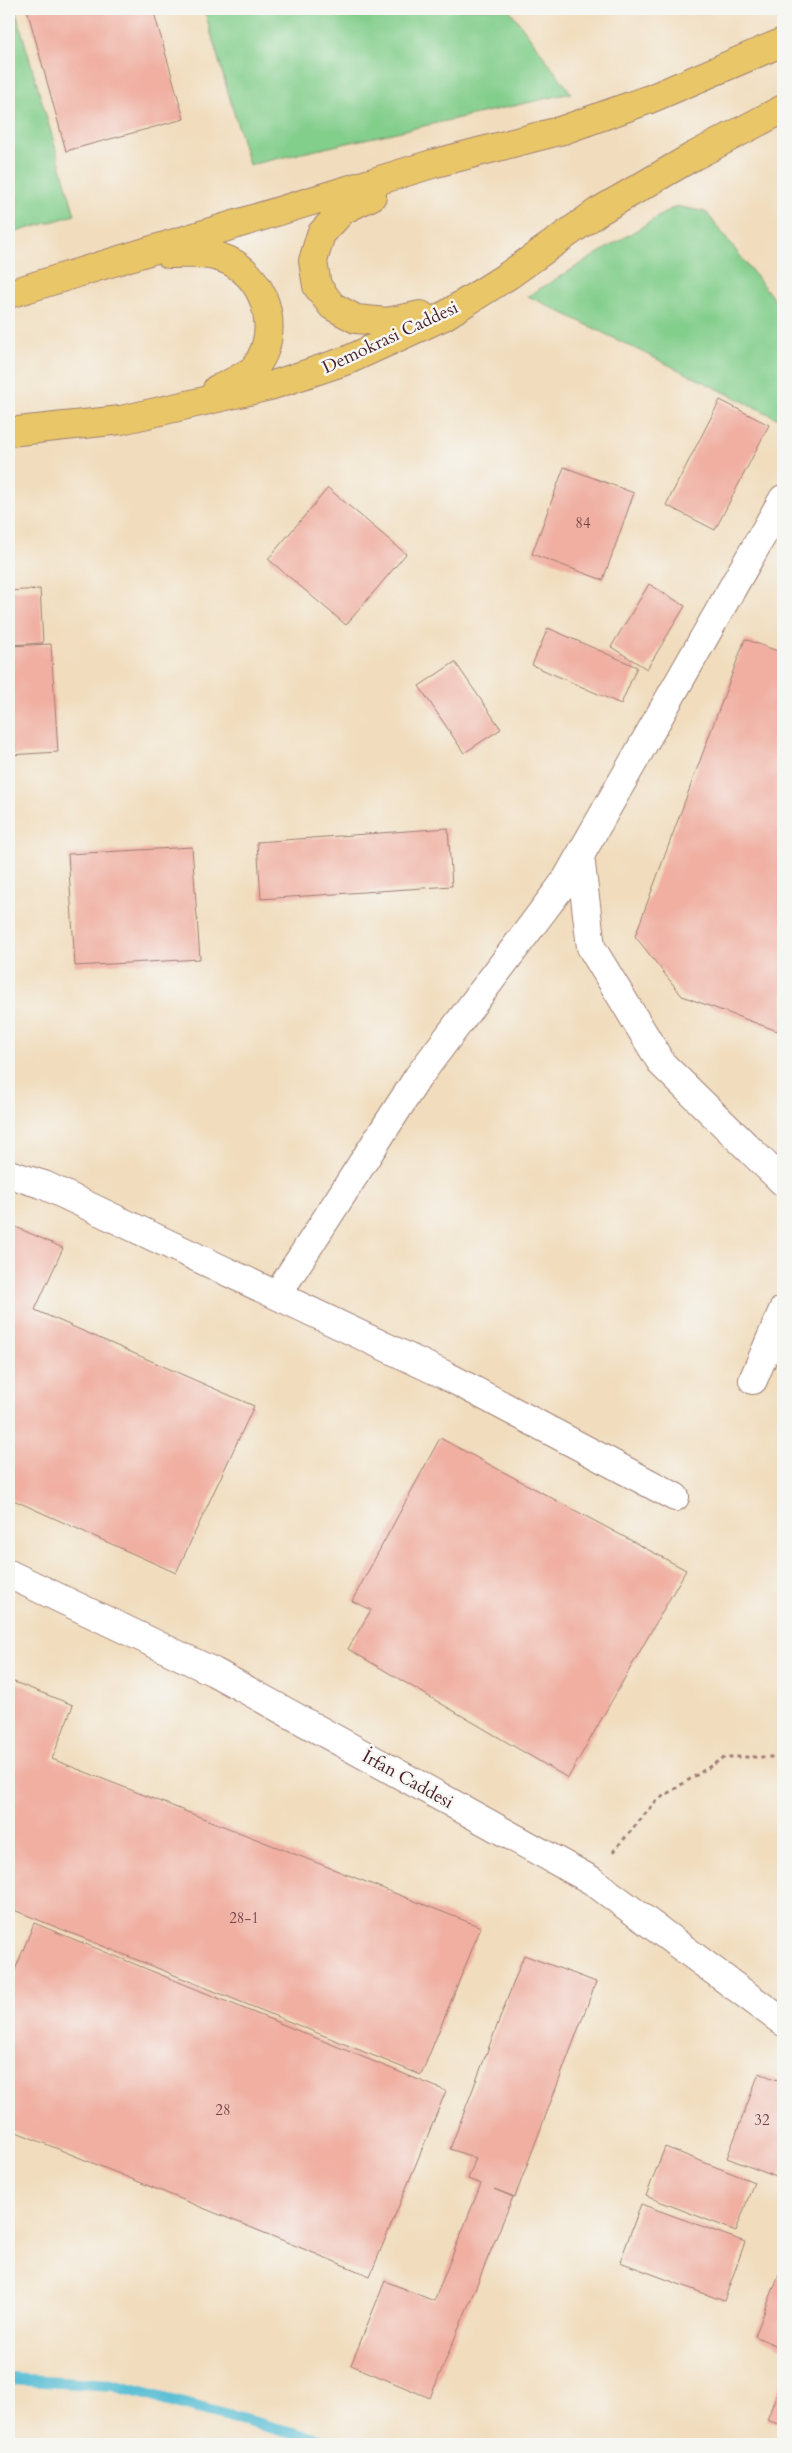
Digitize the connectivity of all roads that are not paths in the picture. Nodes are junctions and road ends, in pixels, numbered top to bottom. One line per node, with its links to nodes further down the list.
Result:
1 (783, 42): 3 (main road)
2 (783, 108): 5 (main road, Demokrasi Caddesi)
3 (453, 159): 4 (main road); 5 (main road)
4 (112, 262): 6 (main road); 7 (main road)
5 (509, 275): 7 (main road, Demokrasi Caddesi)
6 (9, 294)
7 (121, 420): 8 (main road, Demokrasi Caddesi)
8 (9, 432)
9 (783, 499): 10 (street)
10 (580, 856): 12 (street); 13 (street)
11 (9, 1174): 13 (street)
12 (783, 1182)
13 (277, 1296): 16 (street)
14 (783, 1310): 15 (street)
15 (753, 1380)
16 (674, 1497)
17 (9, 1574): 18 (street, İrfan Caddesi)
18 (783, 2022)

